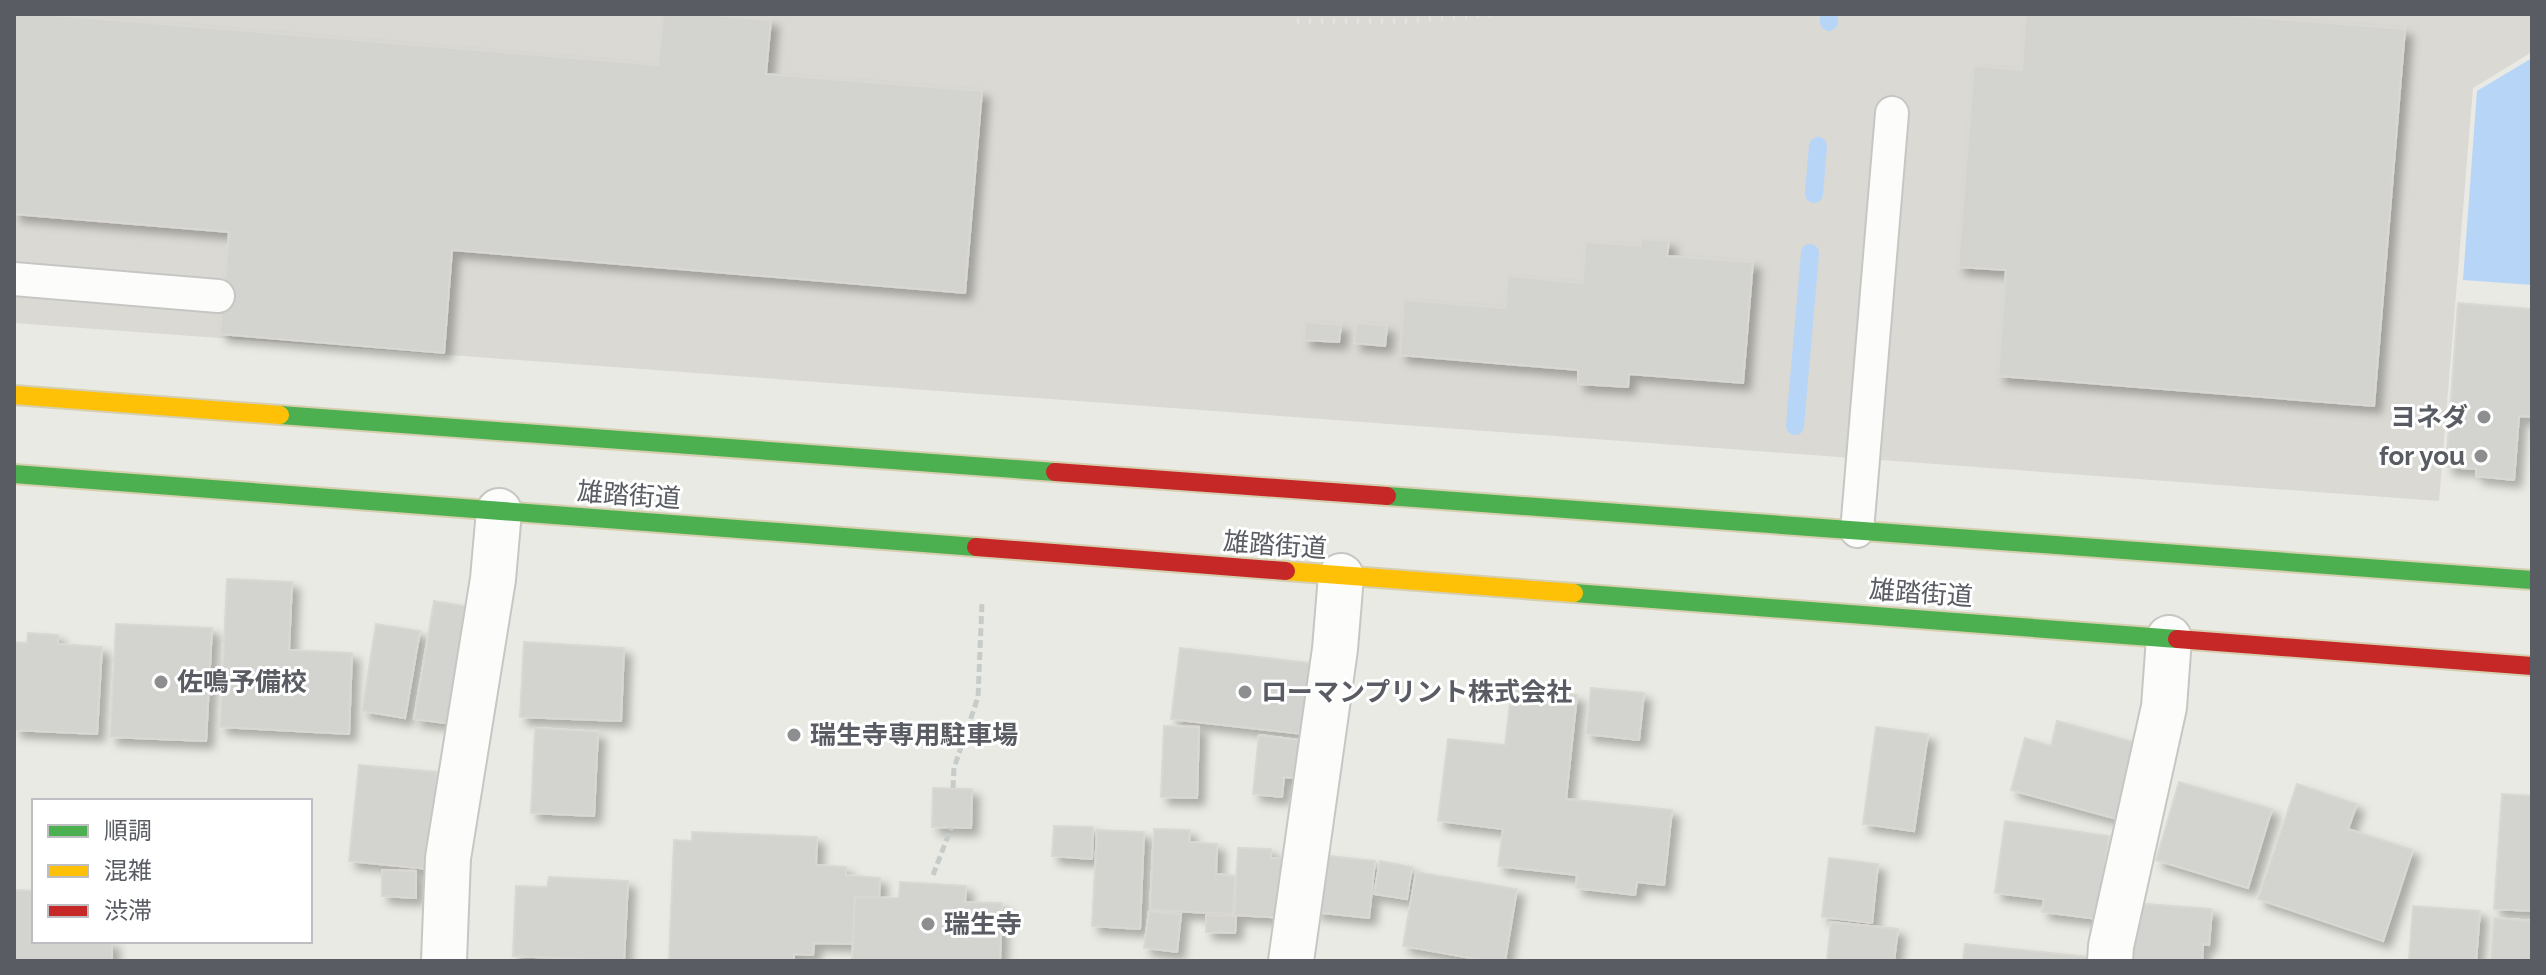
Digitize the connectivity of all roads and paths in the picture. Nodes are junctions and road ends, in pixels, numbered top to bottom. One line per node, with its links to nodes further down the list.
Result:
1 (1892, 113): 7 (lane)
2 (14, 279): 3 (lane)
3 (218, 296)
4 (14, 395): 7 (main road, 雄踏街道)
5 (14, 474): 6 (main road, 雄踏街道)
6 (499, 511): 8 (main road, 雄踏街道); 16 (street)
7 (1857, 531): 9 (main road, 雄踏街道)
8 (1341, 576): 11 (main road, 雄踏街道); 17 (street)
9 (2532, 580)
10 (982, 603): 13 (path)
11 (2169, 638): 12 (main road, 雄踏街道); 18 (street)
12 (2532, 666)
13 (953, 788)
14 (951, 828): 15 (path)
15 (933, 875)
16 (444, 961)
17 (1291, 961)
18 (2110, 961)

